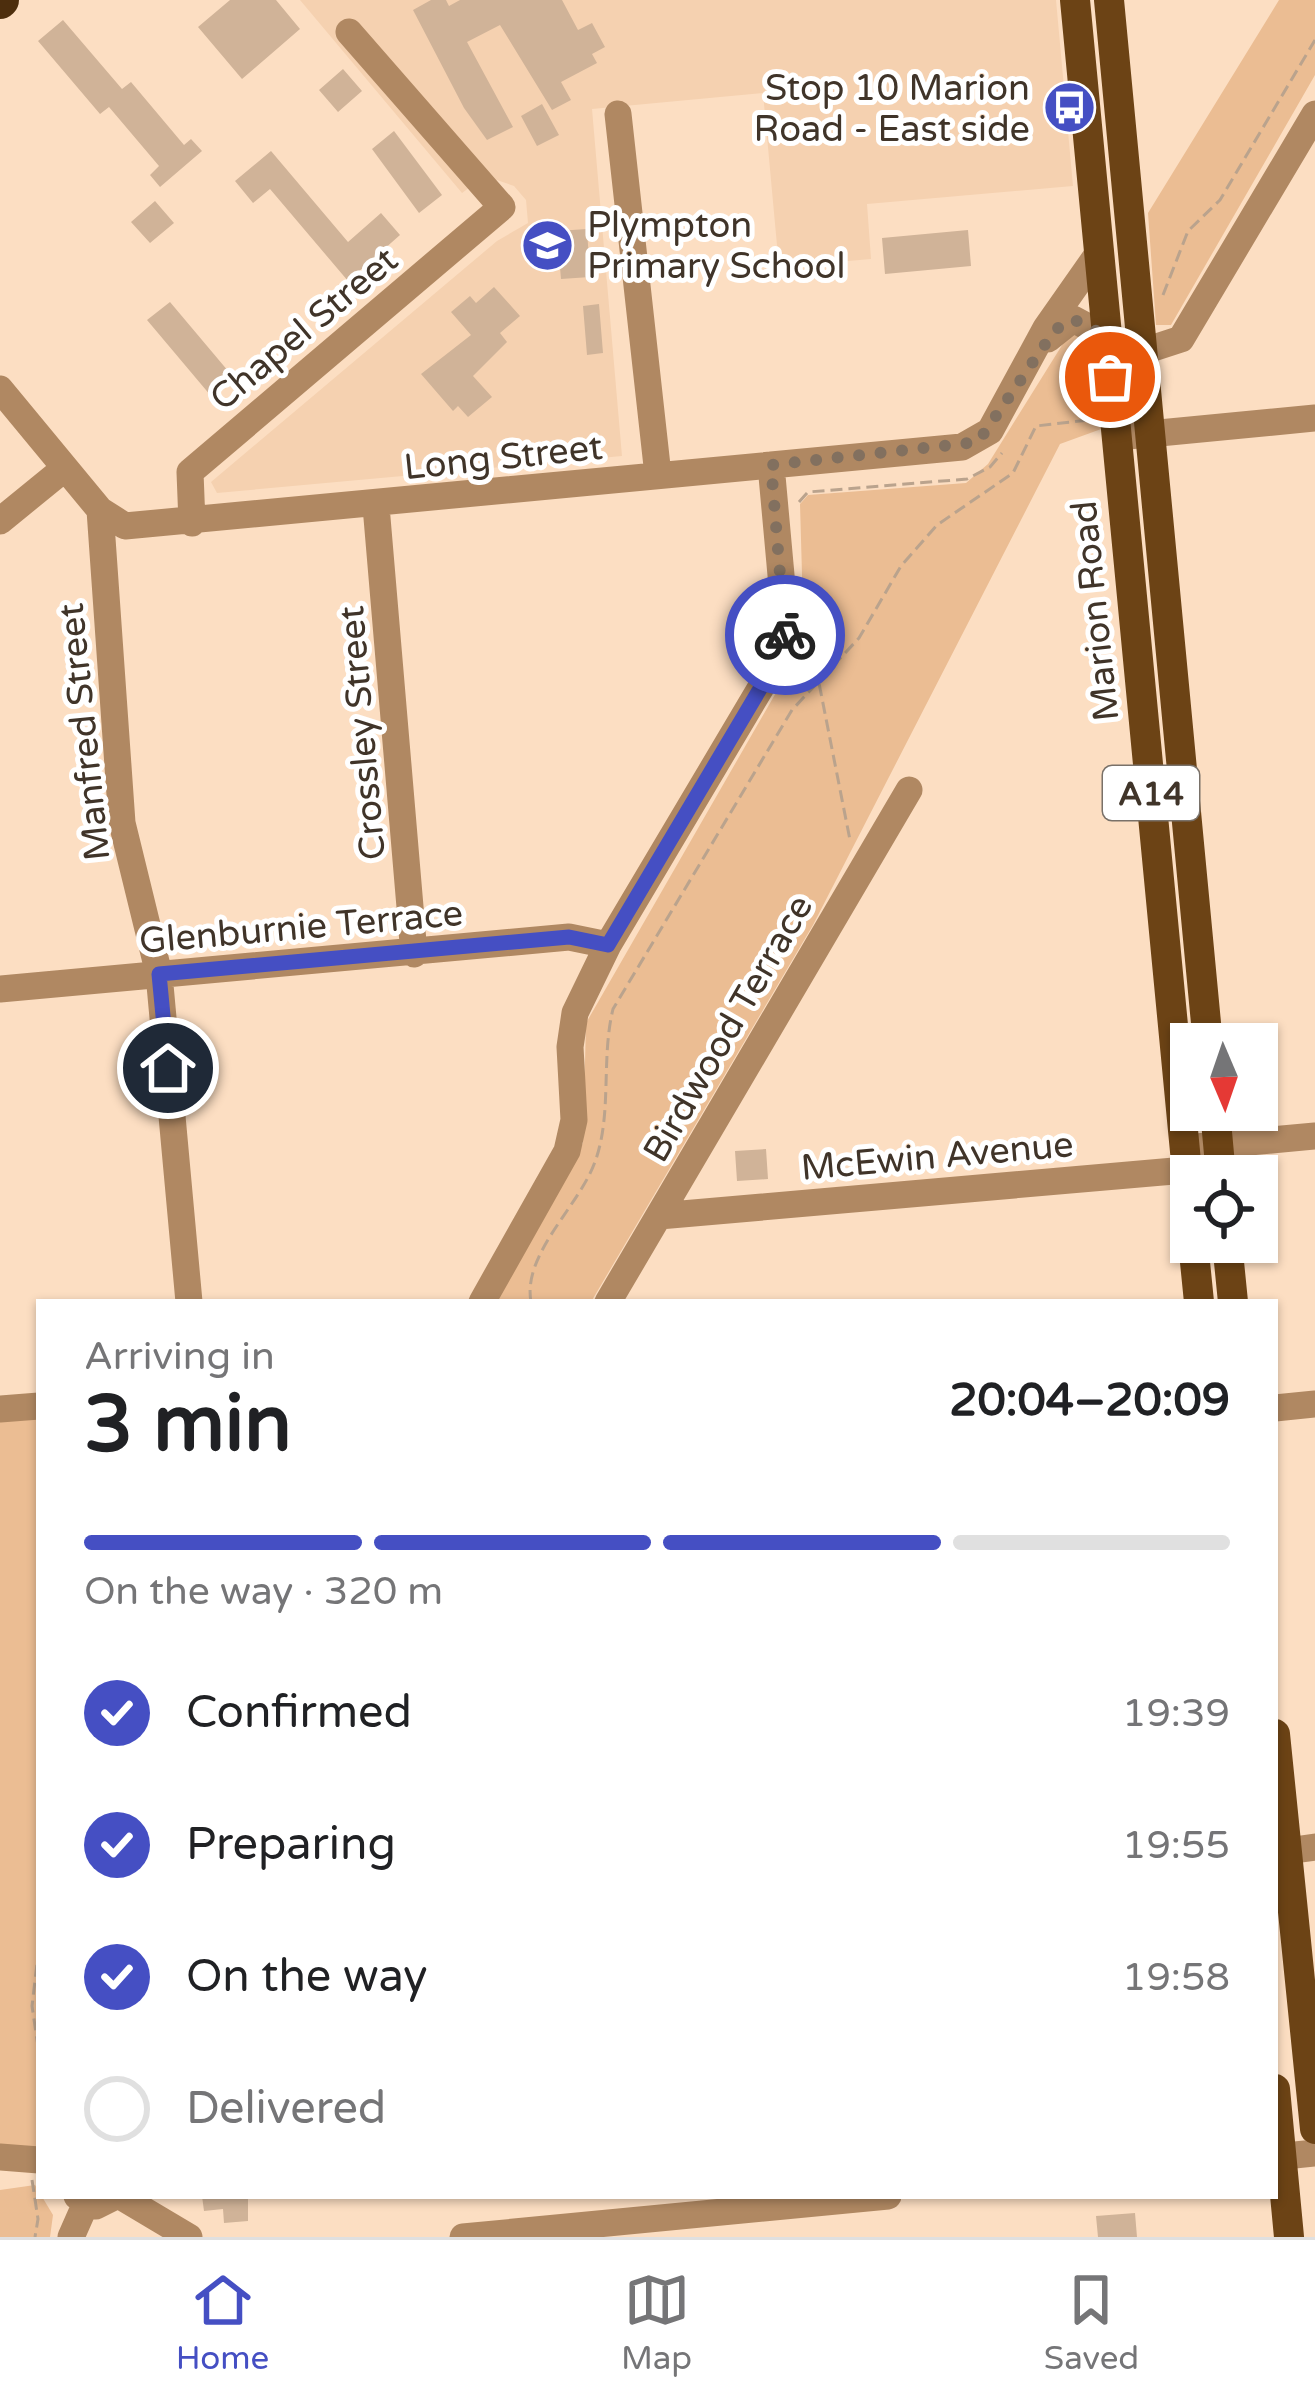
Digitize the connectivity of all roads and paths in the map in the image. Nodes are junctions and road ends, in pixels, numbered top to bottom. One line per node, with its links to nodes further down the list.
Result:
1 (1075, 0): 7 (main road, Marion Road / A14)
2 (1109, 0): 10 (main road, Marion Road / A14)
3 (350, 32): 23 (street, Chapel Street)
4 (1315, 40): 8 (path)
5 (1315, 113): 10 (street)
6 (618, 114): 17 (street)
7 (1100, 251): 9 (main road, Marion Road / A14); 11 (street, Long Street)
8 (1162, 297)
9 (1106, 336): 11 (street, Long Street); 14 (main road, Marion Road / A14)
10 (1141, 352): 14 (main road, Marion Road / A14)
11 (1031, 361): 15 (street, Long Street)
12 (0, 389): 16 (street)
13 (1315, 418): 14 (street)
14 (1120, 431): 25 (path); 32 (main road, Marion Road / A14); 34 (main road, Marion Road / A14)
15 (771, 465): 17 (street, Long Street); 28 (street)
16 (65, 468): 21 (street); 22 (street)
17 (658, 475): 19 (street, Long Street)
18 (800, 498): 20 (path)
19 (376, 506): 23 (street, Long Street); 29 (street, Crossley Street)
20 (798, 506)
21 (100, 510): 23 (street, Long Street); 30 (street, Manfred Street)
22 (0, 521)
23 (192, 523)
24 (806, 577): 25 (path)
25 (819, 682): 27 (path); 42 (path)
26 (909, 790): 27 (street, Birdwood Terrace)
27 (866, 860): 37 (street, Birdwood Terrace)
28 (608, 945): 29 (street, Glenburnie Terrace); 41 (street)
29 (415, 954): 30 (street, Glenburnie Terrace)
30 (159, 974): 31 (street, Glenburnie Terrace); 40 (street, Manfred Street)
31 (0, 989)
32 (1205, 1023)
33 (1315, 1136): 35 (street, McEwin Avenue)
34 (1186, 1155)
35 (1246, 1155)
36 (1170, 1161): 37 (street, McEwin Avenue)
37 (659, 1216): 43 (street, Birdwood Terrace)
38 (1195, 1263): 44 (main road)
39 (1229, 1263): 45 (main road)
40 (189, 1299)
41 (484, 1299)
42 (531, 1299)
43 (610, 1299)
44 (1198, 1299)
45 (1233, 1299)
46 (1315, 1404): 48 (street)
47 (36, 1406): 49 (street)
48 (1278, 1408)
49 (0, 1409)
50 (1278, 1754): 51 (main road)
51 (1290, 1836): 52 (main road)
52 (1306, 1943): 55 (main road)
53 (36, 1972): 54 (path)
54 (36, 2033)
55 (1311, 2056): 56 (main road)
56 (1315, 2129)
57 (1315, 2153): 58 (street)
58 (1278, 2156): 70 (main road)
59 (0, 2157): 60 (street)
60 (36, 2167): 66 (path)
61 (113, 2199): 64 (street)
62 (123, 2199): 68 (street)
63 (857, 2199): 65 (street)
64 (81, 2200): 67 (street)
65 (684, 2216): 69 (street)
66 (35, 2237)
67 (71, 2237)
68 (188, 2237)
69 (463, 2237)
70 (1289, 2237)

